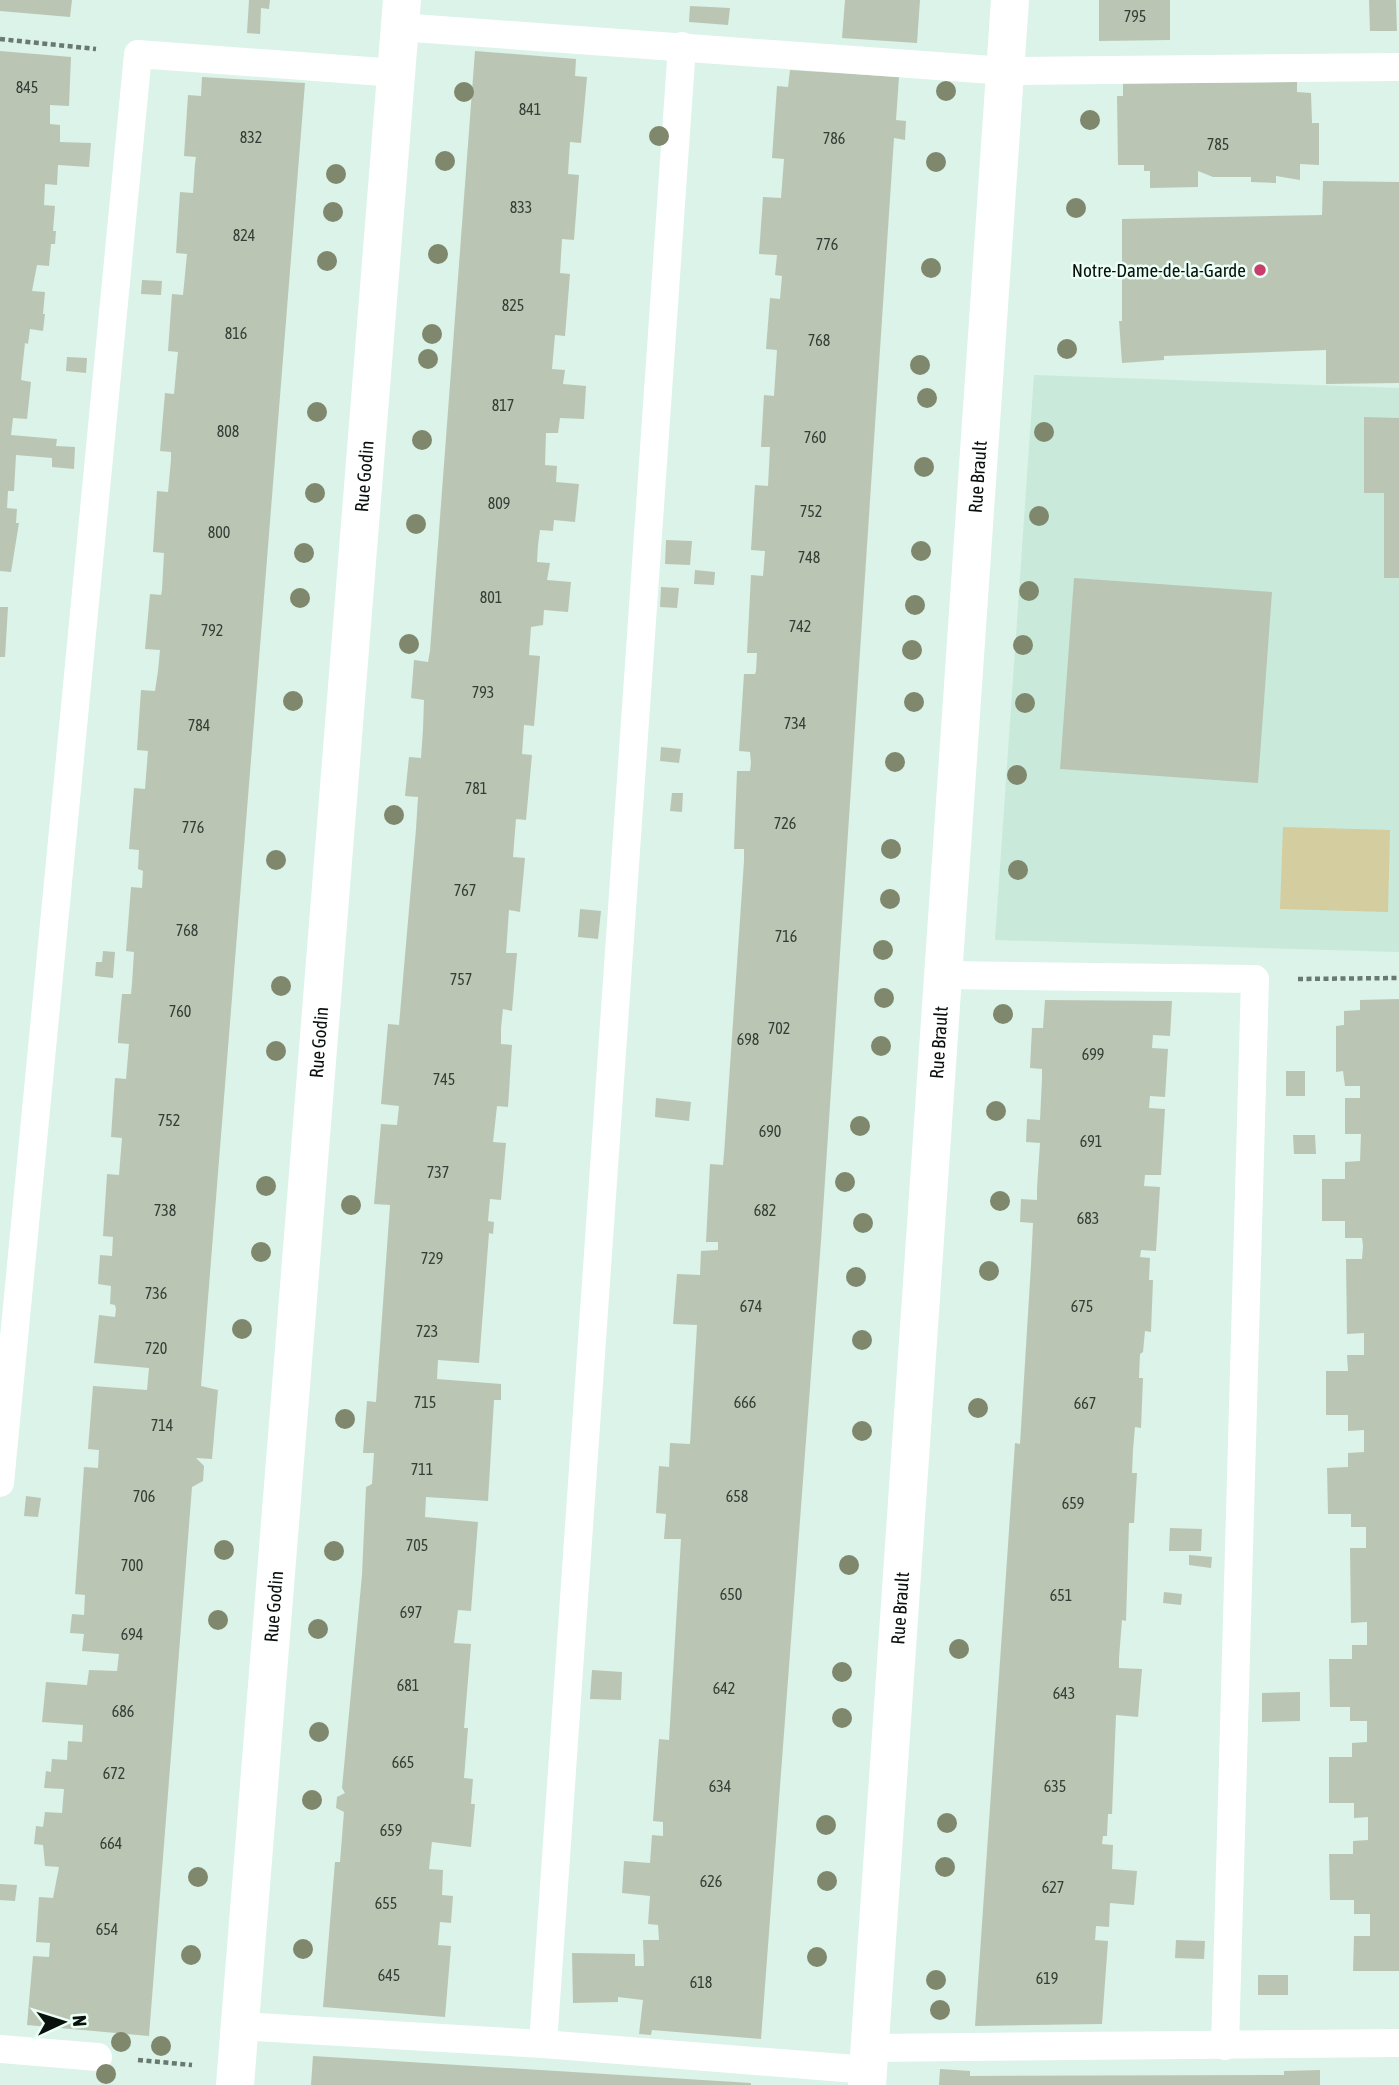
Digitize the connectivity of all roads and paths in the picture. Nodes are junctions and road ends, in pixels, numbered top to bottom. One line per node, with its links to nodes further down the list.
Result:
1 (1010, 0): 7 (street, Rue Brault)
2 (400, 14): 4 (lane); 8 (street, Rue Godin)
3 (0, 39): 5 (path)
4 (682, 46): 7 (lane); 15 (lane)
5 (138, 54): 8 (lane); 12 (lane)
6 (1399, 67): 7 (lane)
7 (1006, 71): 9 (street, Rue Brault)
8 (396, 73): 13 (street, Rue Godin)
9 (945, 975): 11 (lane); 20 (street, Rue Brault)
10 (1399, 978): 11 (path)
11 (1255, 979): 16 (lane)
12 (0, 1483)
13 (239, 2026): 15 (lane); 21 (street, Rue Godin)
14 (1399, 2043): 16 (lane)
15 (543, 2044): 20 (lane)
16 (1226, 2046): 20 (lane)
17 (0, 2049): 18 (lane)
18 (98, 2057): 19 (path)
19 (195, 2065)
20 (868, 2068)
21 (235, 2085)

